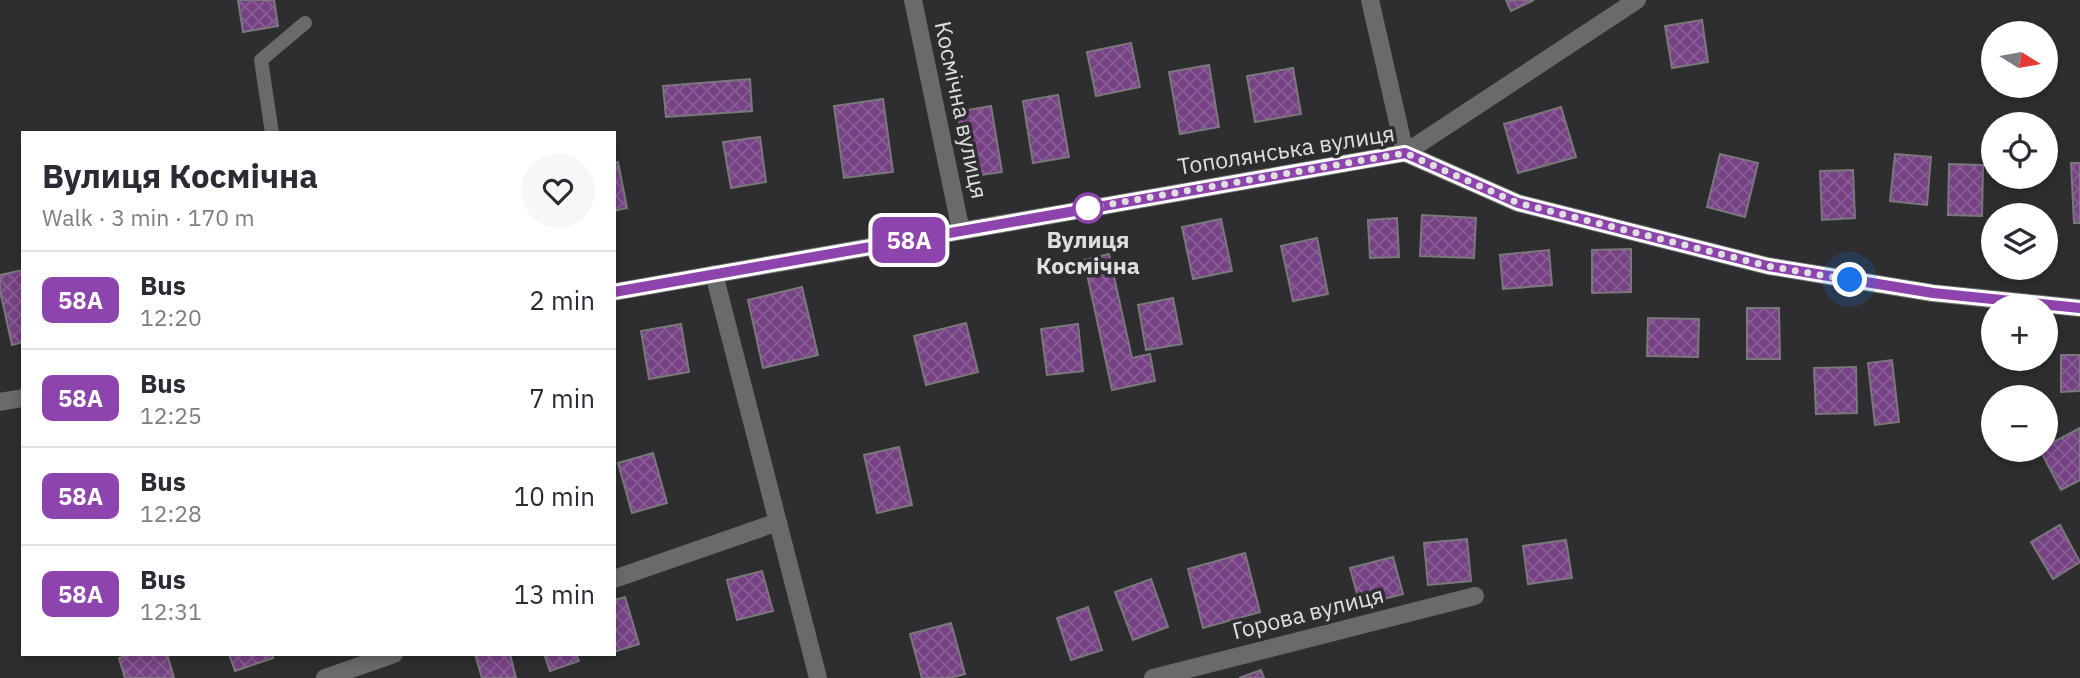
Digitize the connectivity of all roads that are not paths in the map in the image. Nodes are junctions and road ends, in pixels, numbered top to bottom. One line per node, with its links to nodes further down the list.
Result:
1 (913, 0): 7 (street, Космічна вулиця)
2 (1370, 0): 6 (street)
3 (1637, 0): 6 (street)
4 (305, 23): 5 (lane)
5 (272, 131)
6 (1405, 153): 7 (street, Тополянська вулиця); 10 (street, Тополянська вулиця)
7 (961, 231): 8 (street, Тополянська вулиця)
8 (714, 274): 9 (street, Тополянська вулиця); 13 (street)
9 (616, 292)
10 (2080, 308)
11 (21, 398): 12 (street)
12 (0, 402)
13 (778, 522): 14 (street); 18 (street)
14 (616, 578)
15 (1475, 596): 19 (street, Горова вулиця)
16 (388, 656): 17 (street)
17 (326, 678)
18 (818, 678)
19 (1153, 678)

